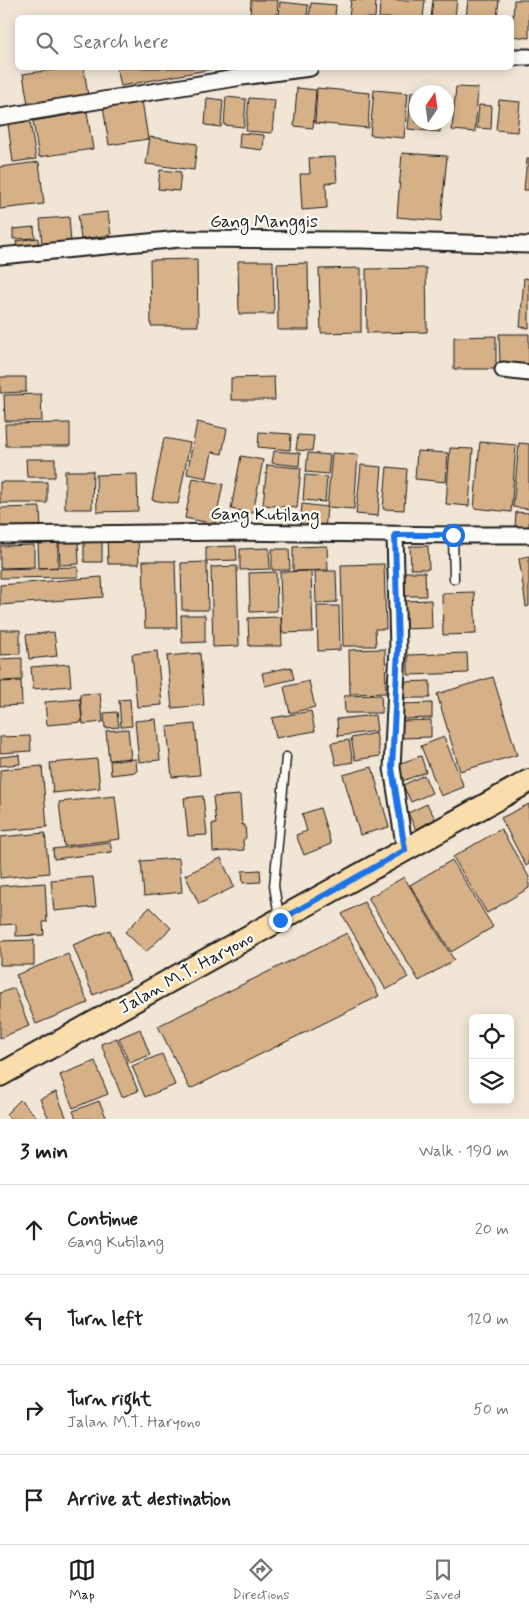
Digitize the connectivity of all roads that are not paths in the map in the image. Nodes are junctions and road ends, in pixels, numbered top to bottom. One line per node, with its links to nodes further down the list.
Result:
1 (514, 57): 2 (street)
2 (529, 57)
3 (293, 70): 4 (street)
4 (0, 117)
5 (529, 245): 6 (street, Gang Manggis)
6 (0, 256)
7 (503, 370): 8 (street)
8 (529, 373)
9 (0, 535): 10 (street, Gang Kutilang)
10 (395, 535): 11 (street, Gang Kutilang); 16 (street)
11 (453, 535): 12 (street, Gang Kutilang); 13 (lane)
12 (529, 535)
13 (454, 579)
14 (286, 757): 17 (lane)
15 (529, 781): 16 (main road, Jalan M.T. Haryono)
16 (405, 850): 17 (main road, Jalan M.T. Haryono)
17 (280, 920): 18 (main road, Jalan M.T. Haryono)
18 (0, 1075)

